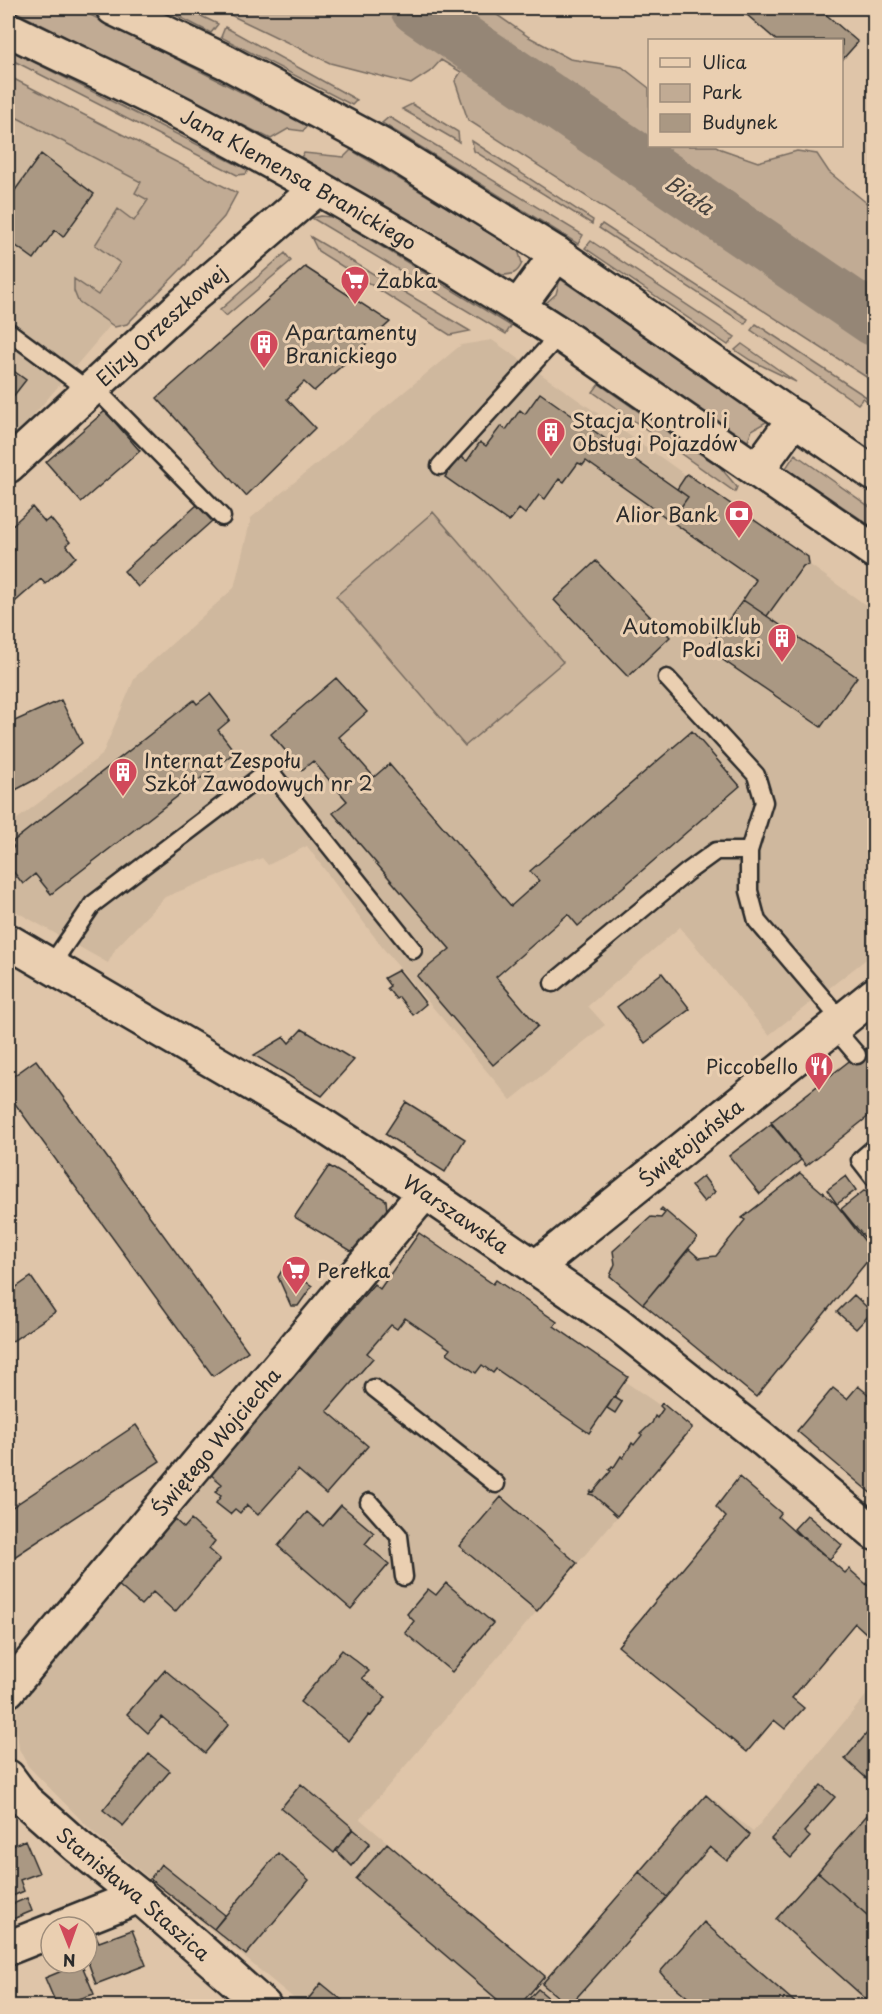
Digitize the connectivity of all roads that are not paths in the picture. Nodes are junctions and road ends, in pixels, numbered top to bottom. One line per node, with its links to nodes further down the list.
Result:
1 (113, 8): 4 (street)
2 (8, 29): 3 (street, Jana Klemensa Branickiego)
3 (318, 188): 5 (street, Jana Klemensa Branickiego); 8 (street, Elizy Orzeszkowej)
4 (557, 254): 5 (street); 9 (street)
5 (518, 307): 7 (street, Jana Klemensa Branickiego)
6 (8, 331): 8 (lane)
7 (560, 334): 11 (lane); 12 (street, Jana Klemensa Branickiego)
8 (91, 389): 10 (street, Elizy Orzeszkowej); 14 (lane)
9 (795, 418): 12 (street); 13 (street)
10 (8, 466)
11 (440, 466)
12 (757, 470): 15 (street, Jana Klemensa Branickiego)
13 (874, 474)
14 (222, 517)
15 (874, 551)
16 (667, 678): 17 (lane)
17 (749, 851): 21 (lane); 23 (lane)
18 (8, 941): 20 (street, Warszawska)
19 (413, 950): 20 (lane)
20 (51, 965): 27 (street, Warszawska)
21 (552, 983)
22 (874, 995): 23 (street, Świętojańska)
23 (838, 1024): 24 (lane); 28 (street, Świętojańska)
24 (857, 1055)
25 (874, 1148): 26 (lane)
26 (874, 1178)
27 (425, 1192): 28 (street, Warszawska); 34 (street, Świętego Wojciecha)
28 (535, 1268): 32 (street, Warszawska)
29 (374, 1388): 30 (lane)
30 (496, 1484)
31 (369, 1502): 33 (lane)
32 (874, 1533)
33 (404, 1577)
34 (8, 1690)
35 (8, 1777): 36 (street, Stanisława Staszica)
36 (139, 1896): 37 (street); 40 (street, Stanisława Staszica)
37 (91, 1915)
38 (39, 1936): 39 (street)
39 (8, 1948)
40 (264, 2007)

